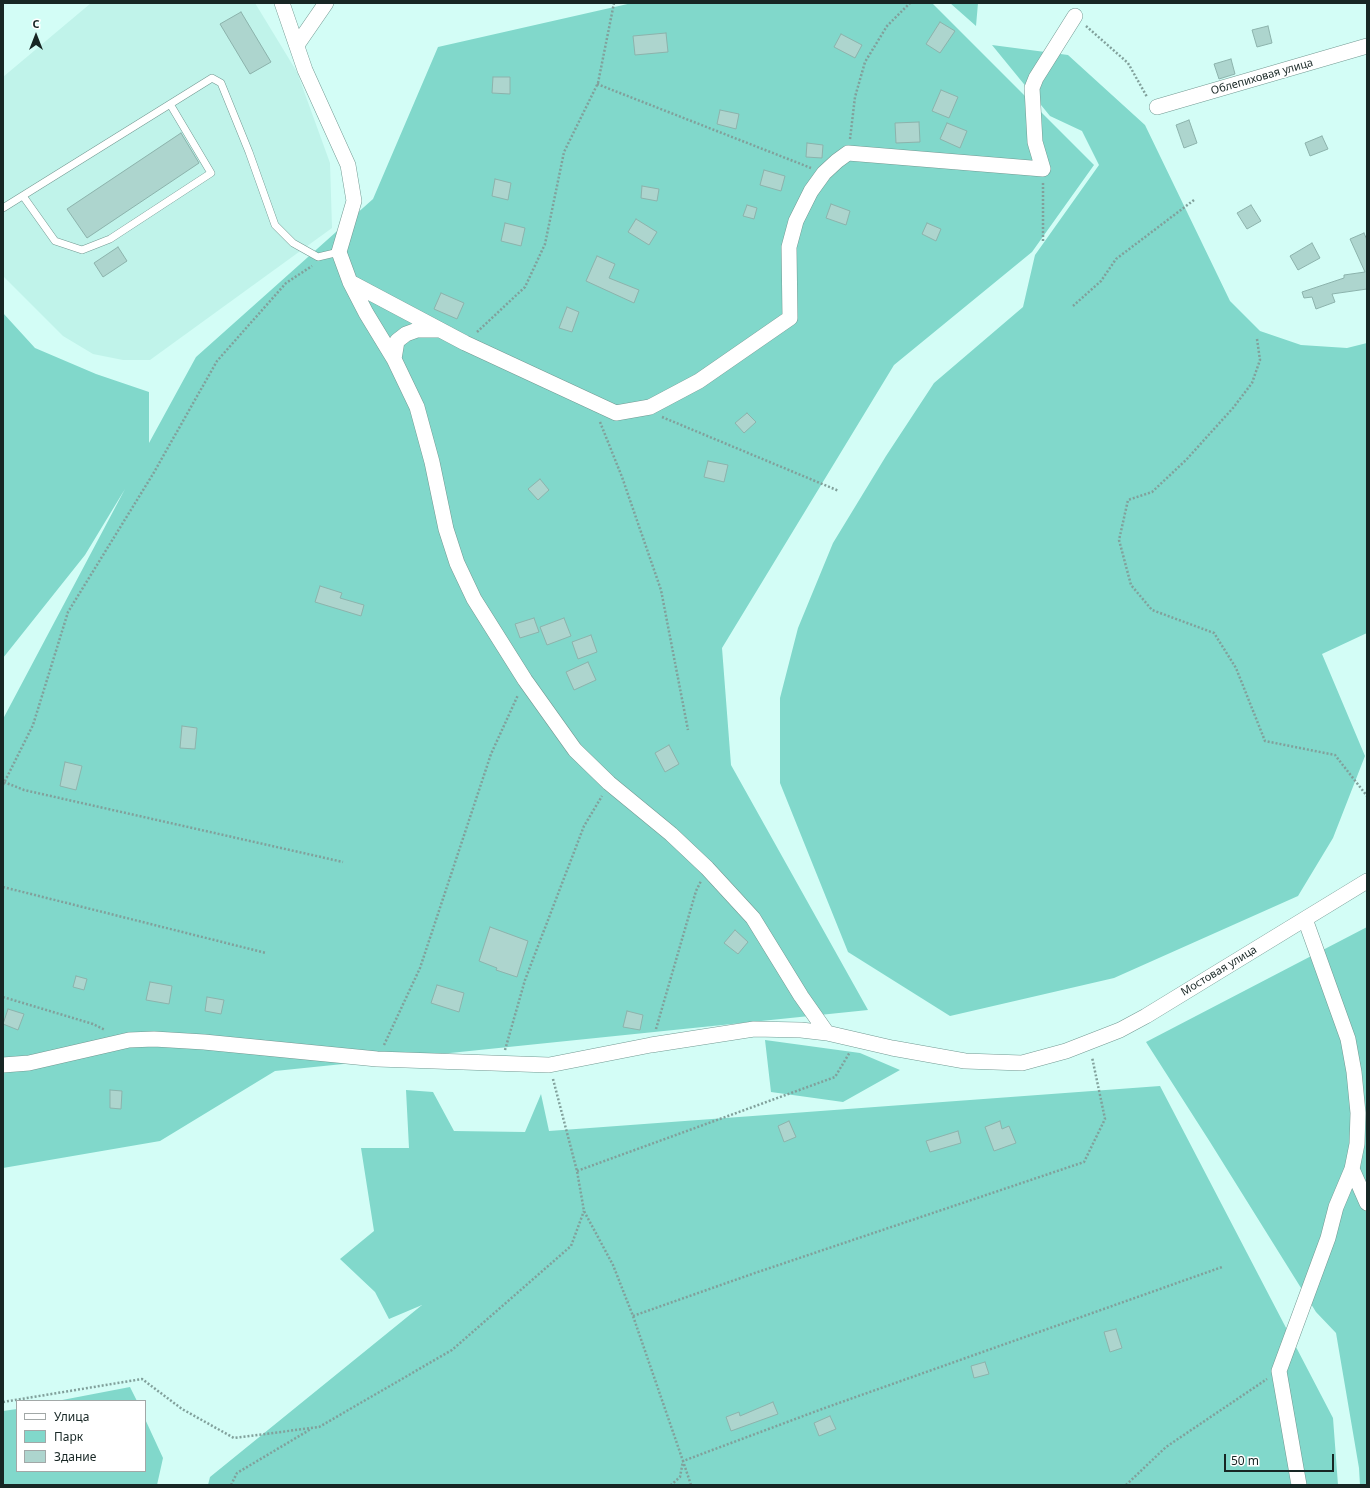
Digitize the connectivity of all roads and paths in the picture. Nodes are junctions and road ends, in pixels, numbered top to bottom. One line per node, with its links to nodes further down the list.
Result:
1 (282, 3): 6 (street)
2 (326, 3): 6 (street)
3 (614, 3): 8 (path)
4 (910, 3): 11 (path)
5 (1075, 16): 10 (path); 12 (street)
6 (297, 45): 18 (street)
7 (1367, 46): 10 (street, Облепиховая улица)
8 (597, 84): 13 (path); 24 (path)
9 (170, 104): 14 (lane); 14 (lane); 18 (lane)
10 (1157, 107)
11 (848, 153): 12 (street); 13 (street)
12 (1043, 169): 17 (path)
13 (824, 173): 27 (street)
14 (23, 196): 16 (lane)
15 (1194, 200): 21 (path)
16 (3, 208)
17 (1043, 241)
18 (339, 252): 20 (street)
19 (317, 263): 32 (path)
20 (350, 282): 22 (street); 25 (street)
21 (1073, 306)
22 (442, 331): 24 (street); 25 (street)
23 (1257, 339): 33 (path)
24 (465, 343): 26 (street)
25 (394, 359): 29 (street)
26 (592, 402): 27 (street); 30 (path)
27 (641, 409): 28 (path)
28 (839, 491)
29 (525, 680): 31 (street); 46 (path)
30 (688, 730)
31 (609, 783): 35 (street); 47 (path)
32 (4, 784): 34 (path)
33 (1367, 796)
34 (343, 862)
35 (708, 868): 42 (street); 45 (path)
36 (1367, 881): 38 (street, Мостовая улица)
37 (3, 887): 39 (path)
38 (1305, 919): 44 (street, Мостовая улица); 50 (street)
39 (266, 953)
40 (3, 997): 41 (path)
41 (107, 1030)
42 (828, 1033): 43 (street, Мостовая улица); 45 (street, Мостовая улица)
43 (858, 1040): 44 (street, Мостовая улица); 51 (path)
44 (1089, 1043): 55 (path)
45 (651, 1045): 48 (street, Мостовая улица)
46 (377, 1059): 47 (street, Мостовая улица); 49 (street, Мостовая улица)
47 (502, 1063): 48 (street, Мостовая улица)
48 (549, 1064): 51 (path)
49 (3, 1065)
50 (1352, 1169): 52 (street); 56 (street)
51 (577, 1171): 53 (path)
52 (1367, 1203)
53 (584, 1211): 55 (path); 58 (path)
54 (1222, 1267): 59 (path)
55 (633, 1316): 59 (path)
56 (1279, 1371): 63 (path); 64 (street)
57 (3, 1402): 58 (path)
58 (314, 1428): 60 (path)
59 (683, 1461): 61 (path); 62 (path)
60 (231, 1485)
61 (671, 1485)
62 (691, 1485)
63 (1126, 1485)
64 (1299, 1485)

